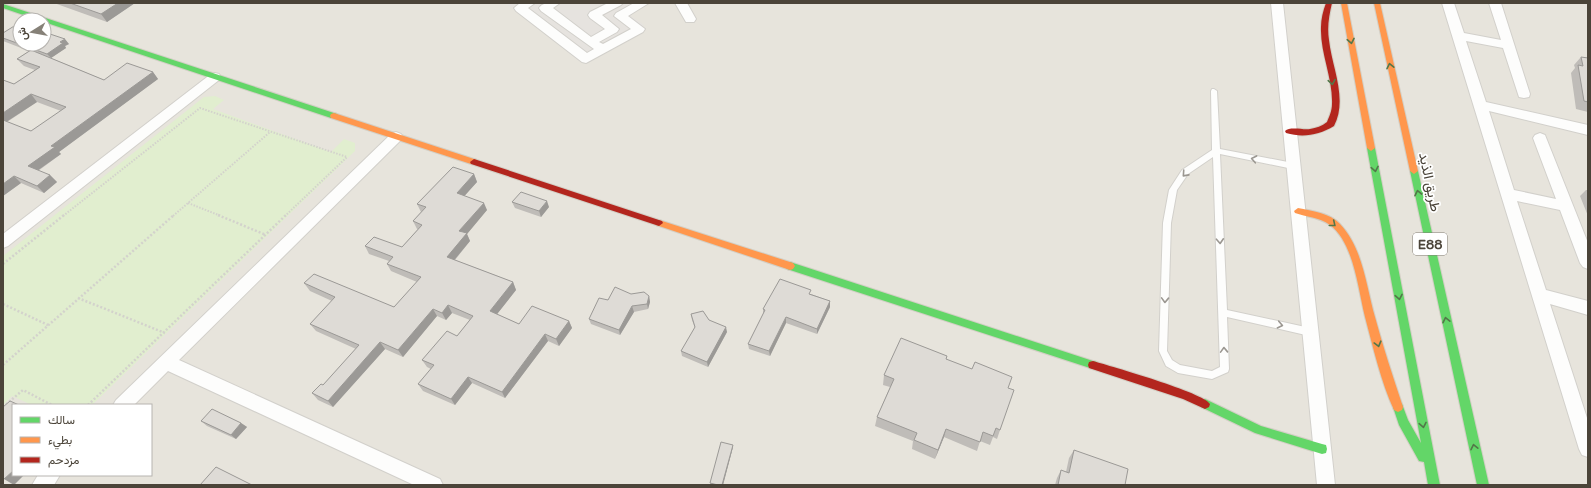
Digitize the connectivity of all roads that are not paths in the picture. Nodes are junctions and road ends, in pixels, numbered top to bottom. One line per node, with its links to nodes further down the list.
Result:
1 (529, 3): 17 (street)
2 (554, 3): 15 (street)
3 (617, 3): 15 (street)
4 (643, 3): 17 (street)
5 (681, 3): 13 (street)
6 (1277, 3): 23 (street)
7 (1329, 3): 23 (main road, one-way to 23)
8 (1344, 3): 42 (main road, one-way to 42)
9 (1377, 3): 48 (main road, طريق الذيد / E88, one-way to 9)
10 (1448, 3): 14 (street)
11 (1495, 3): 16 (street)
12 (3, 6): 18 (main road)
13 (690, 19)
14 (1458, 36): 16 (street); 21 (street)
15 (590, 42): 17 (street)
16 (1508, 45): 20 (street)
17 (602, 49)
18 (216, 77): 24 (main road); 31 (street)
19 (1214, 91): 26 (lane)
20 (1524, 94)
21 (1480, 105): 22 (street); 28 (street)
22 (1588, 130)
23 (1289, 131): 27 (street)
24 (396, 137): 37 (street); 40 (main road)
25 (1540, 138): 29 (street)
26 (1216, 151): 27 (lane, one-way to 26); 35 (lane, one-way to 35); 35 (lane, one-way to 35)
27 (1292, 166): 30 (street)
28 (1508, 194): 29 (street); 33 (street)
29 (1566, 206): 32 (street)
30 (1298, 211): 36 (street); 42 (main road, one-way to 42)
31 (3, 242)
32 (1588, 263)
33 (1539, 294): 34 (street); 38 (street)
34 (1588, 308)
35 (1223, 313): 36 (lane, one-way to 36)
36 (1310, 332): 40 (street)
37 (166, 362): 39 (street); 45 (street)
38 (1580, 402): 41 (street)
39 (123, 404)
40 (1322, 448): 46 (street)
41 (1588, 449)
42 (1432, 472): 47 (main road)
43 (50, 476): 44 (street)
44 (41, 485)
45 (434, 485)
46 (1326, 485)
47 (1434, 485)
48 (1483, 485)

